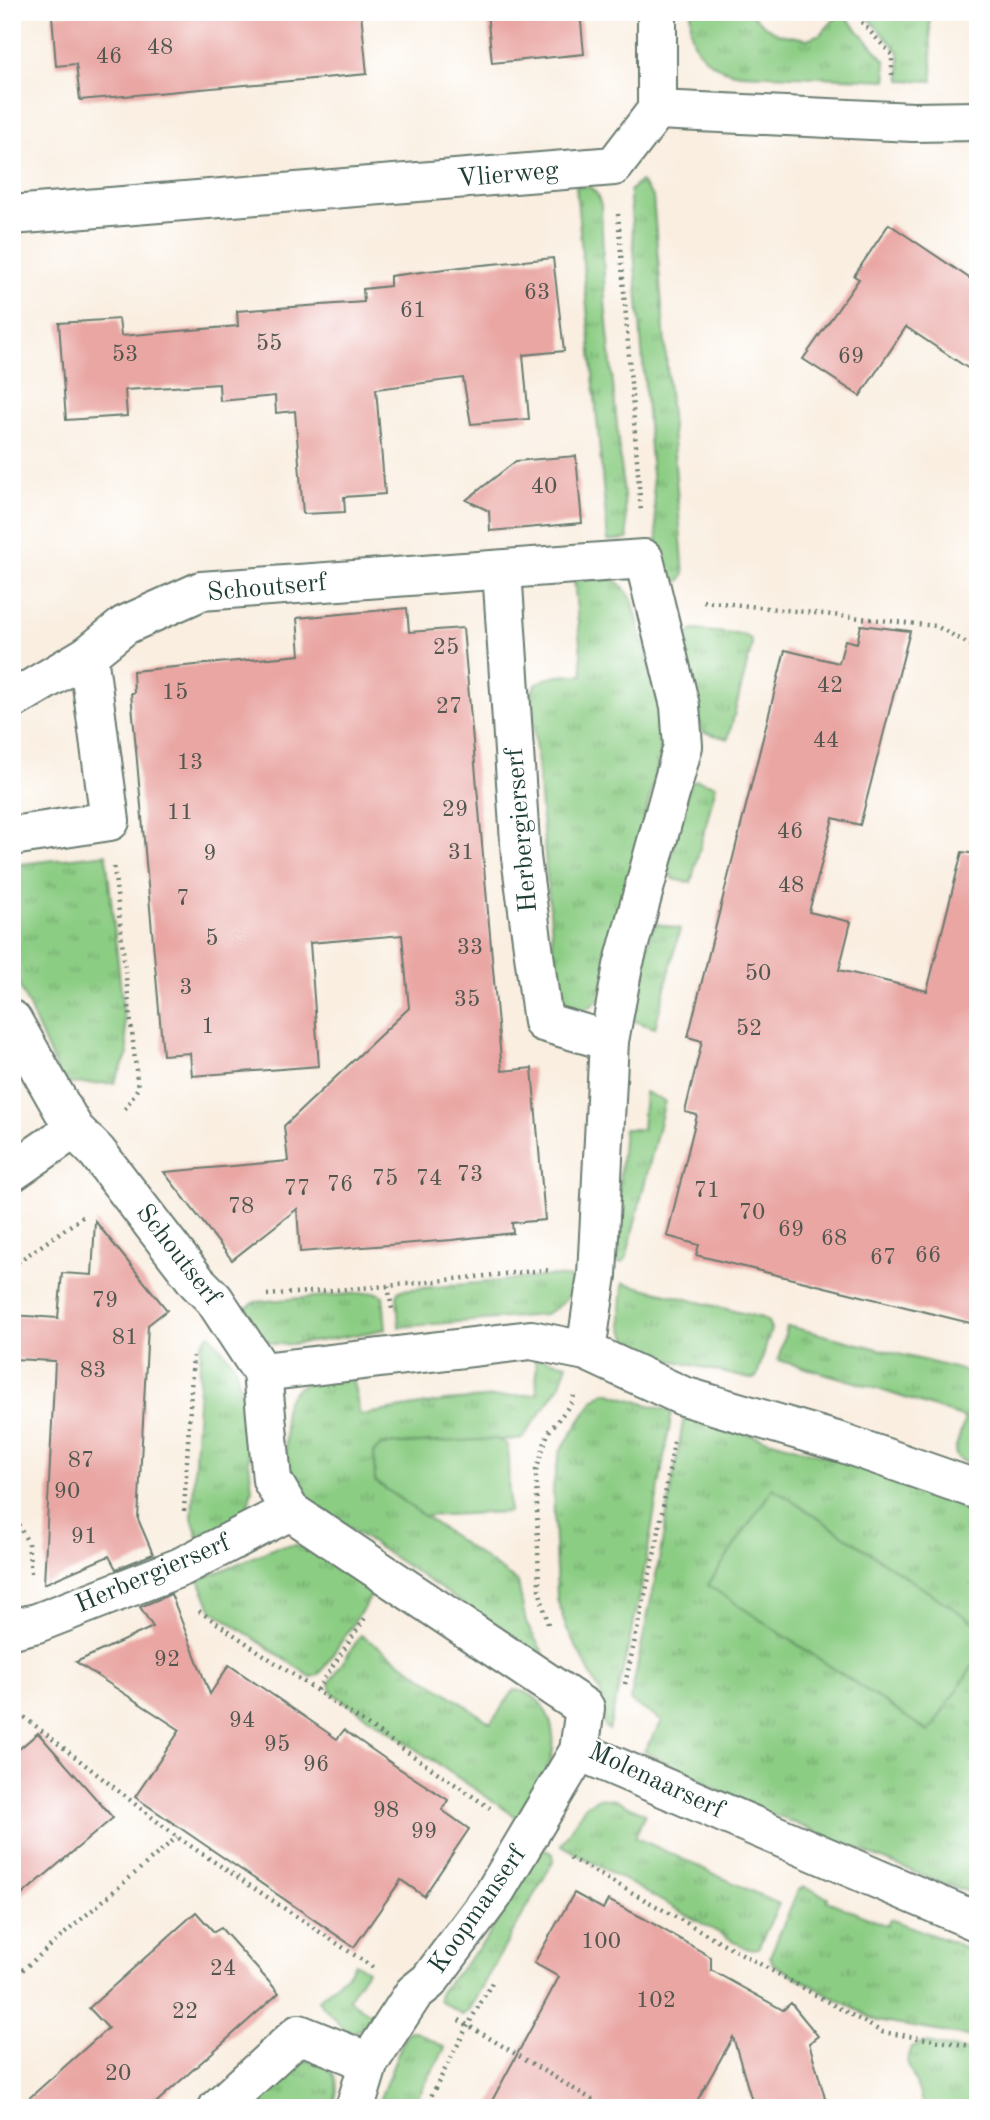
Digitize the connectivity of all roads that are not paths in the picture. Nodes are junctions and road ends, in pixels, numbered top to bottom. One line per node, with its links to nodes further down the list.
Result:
1 (657, 12): 2 (street)
2 (657, 110): 3 (street); 4 (street, Vlierweg)
3 (978, 121)
4 (12, 215)
5 (502, 570): 6 (street, Schoutserf); 10 (street, Herbergierserf); 10 (street, Schoutserf)
6 (88, 655): 7 (street); 8 (street)
7 (12, 700)
8 (12, 836)
9 (12, 1020): 11 (street, Schoutserf)
10 (609, 1041): 13 (street)
11 (86, 1141): 12 (street); 14 (street, Schoutserf)
12 (12, 1172)
13 (586, 1351): 14 (street); 15 (street)
14 (262, 1372): 16 (street, Schoutserf)
15 (978, 1490)
16 (290, 1511): 17 (street, Herbergierserf); 18 (street, Molenaarserf)
17 (25, 1626)
18 (579, 1751): 19 (street, Molenaarserf); 20 (street, Koopmanserf)
19 (978, 1922)
20 (369, 2062): 21 (street); 22 (street, Koopmanserf)
21 (218, 2108)
22 (355, 2108)

